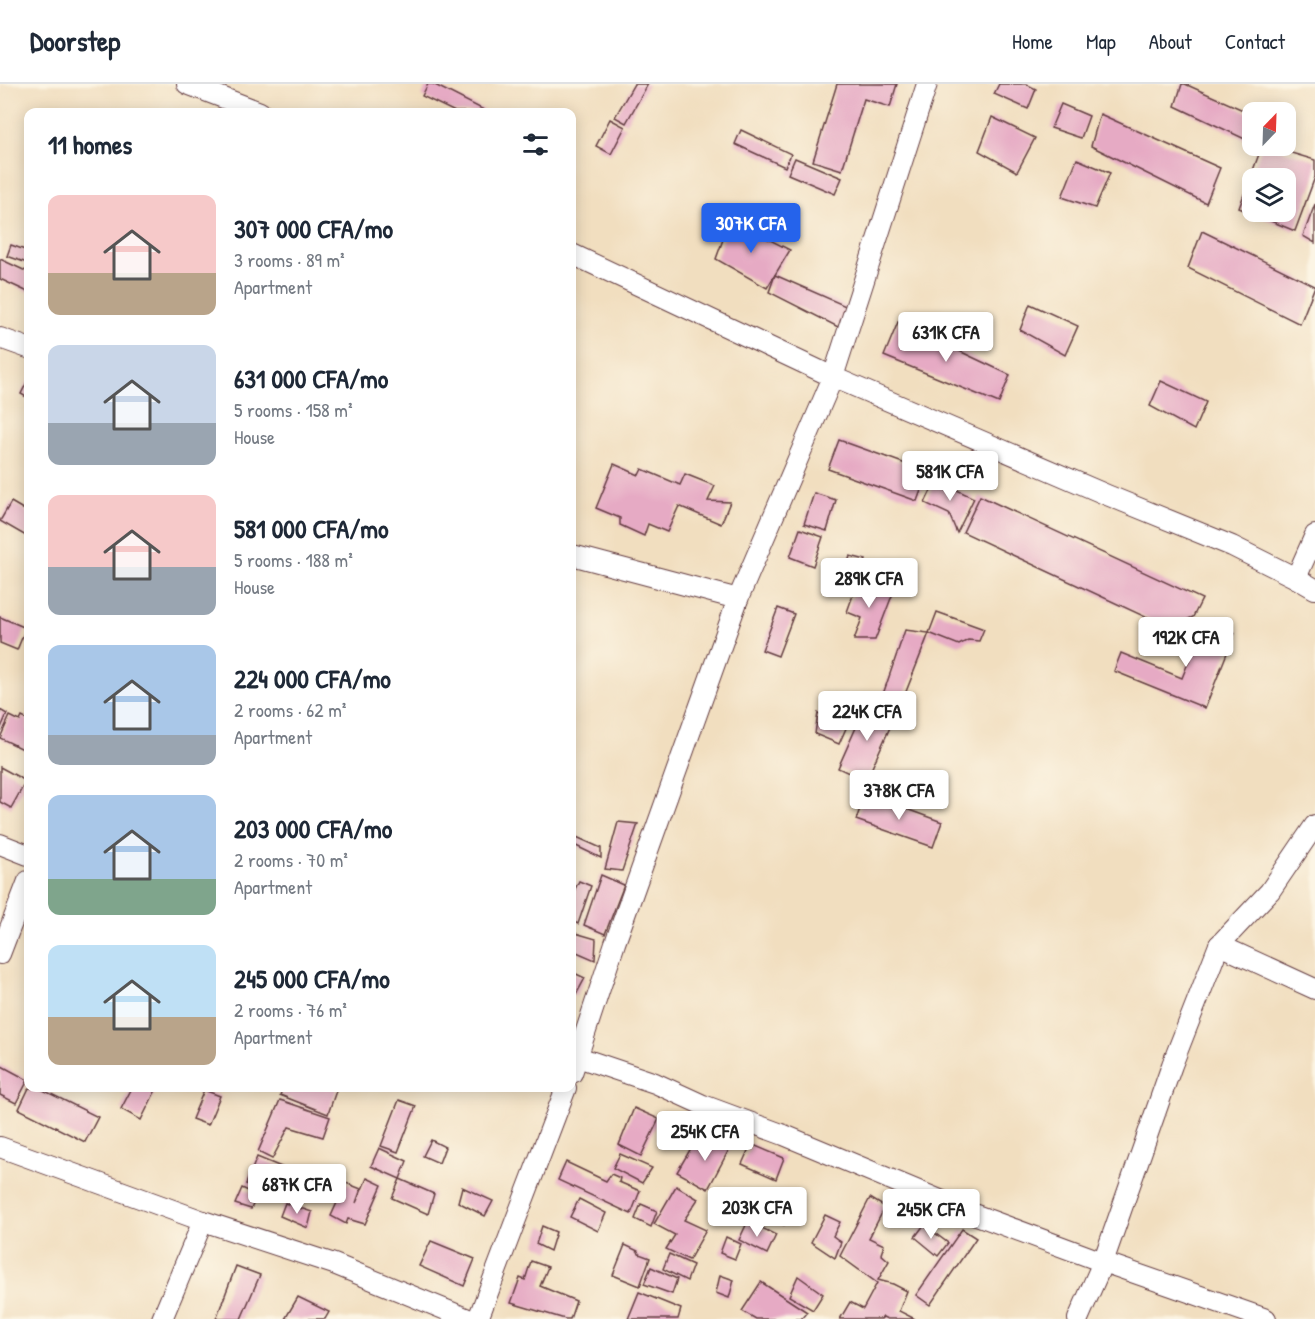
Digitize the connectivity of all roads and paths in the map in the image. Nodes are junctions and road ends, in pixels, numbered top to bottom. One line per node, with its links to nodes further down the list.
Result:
1 (187, 84): 3 (street)
2 (927, 84): 7 (street)
3 (250, 108)
4 (576, 256): 7 (street)
5 (0, 338): 6 (street)
6 (24, 347)
7 (833, 377): 10 (street); 12 (street)
8 (1315, 535): 10 (street)
9 (576, 556): 12 (street)
10 (1296, 578): 11 (street)
11 (1315, 589)
12 (738, 599): 20 (street)
13 (1315, 825): 17 (street)
14 (0, 844): 15 (street)
15 (24, 853)
16 (24, 891): 18 (street)
17 (1219, 945): 19 (street); 25 (street)
18 (0, 954)
19 (1315, 989)
20 (576, 1054)
21 (576, 1063): 25 (street)
22 (564, 1092): 28 (street)
23 (0, 1147): 24 (street)
24 (203, 1221): 26 (street); 27 (street)
25 (1103, 1262): 29 (street); 30 (street)
26 (162, 1319)
27 (468, 1319)
28 (478, 1319)
29 (1078, 1319)
30 (1266, 1319)

